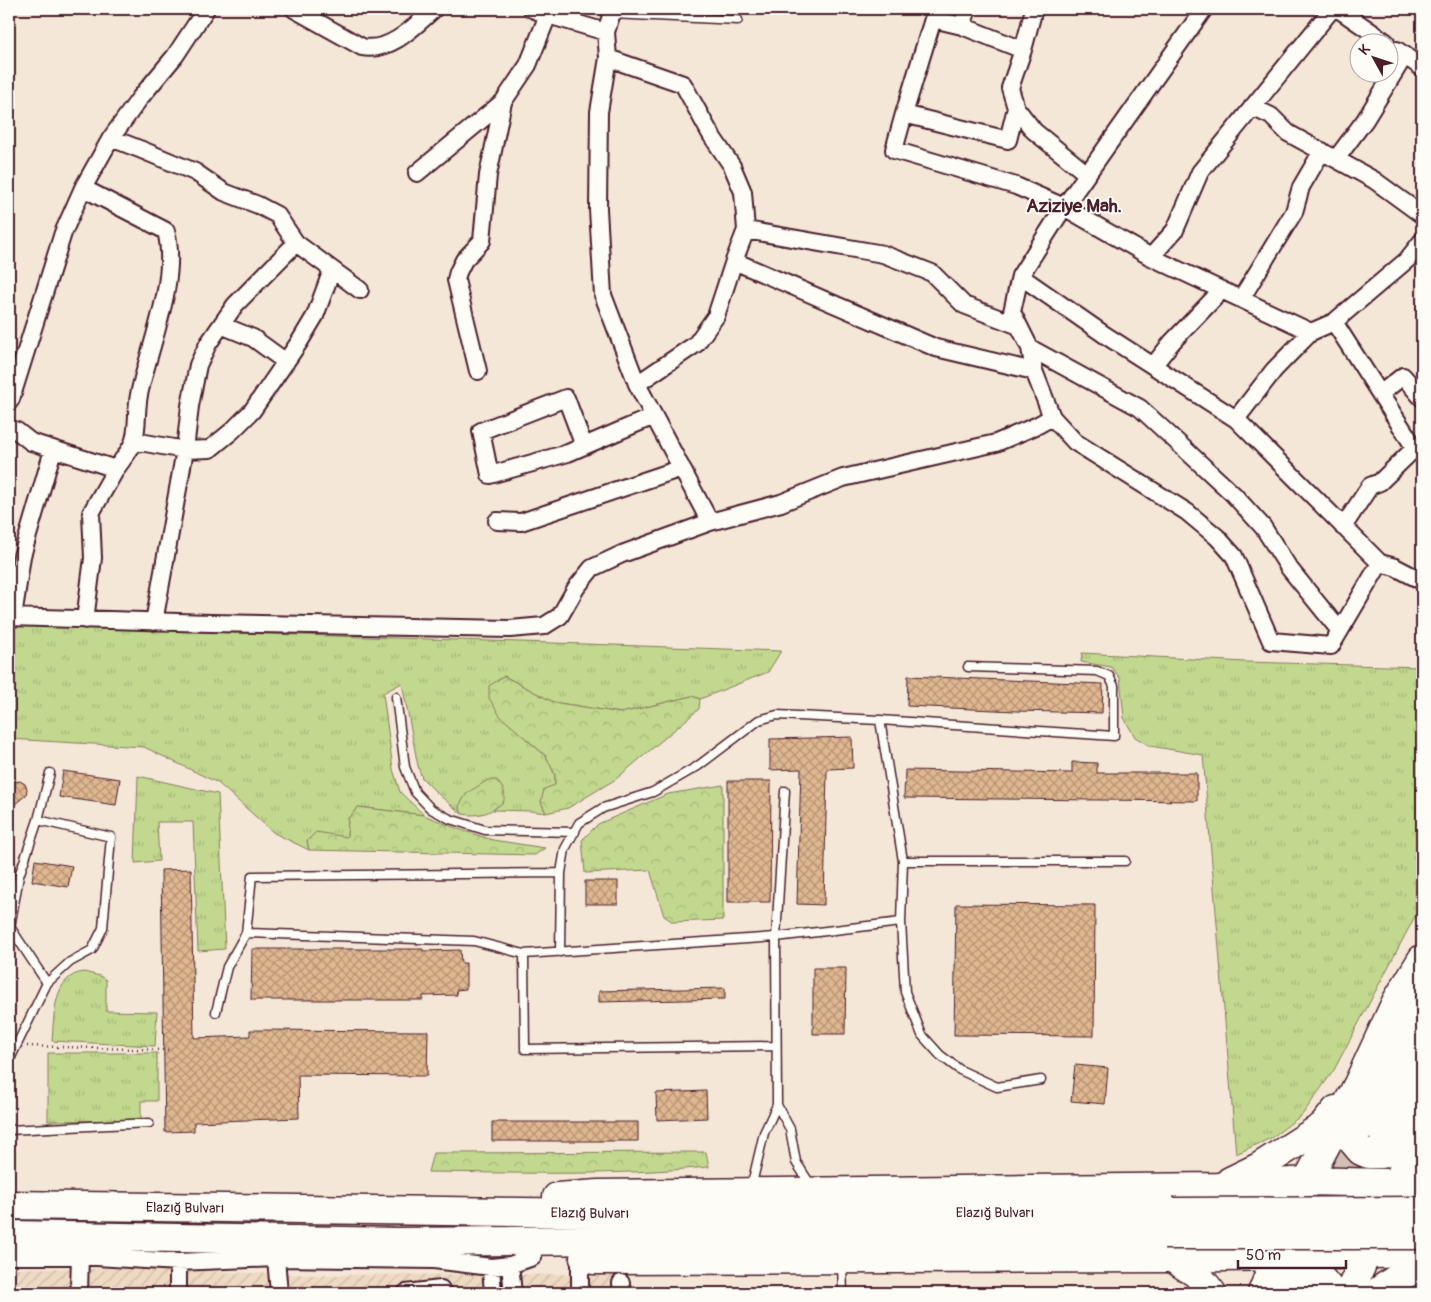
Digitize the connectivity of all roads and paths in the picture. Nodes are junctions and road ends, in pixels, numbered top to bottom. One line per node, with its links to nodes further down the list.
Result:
1 (206, 9): 25 (street)
2 (294, 9): 3 (street)
3 (434, 9)
4 (532, 9): 11 (street)
5 (968, 9): 13 (street)
6 (1034, 9): 16 (street)
7 (1204, 9): 29 (street)
8 (1332, 9): 22 (street)
9 (1338, 9): 15 (street)
10 (612, 11): 12 (lane); 14 (street)
11 (548, 15): 14 (street); 21 (street)
12 (738, 20)
13 (962, 26): 16 (street); 24 (street)
14 (606, 32): 19 (street)
15 (1371, 32)
16 (1023, 50): 23 (street)
17 (1398, 50): 18 (street)
18 (1405, 55): 20 (street); 27 (street)
19 (608, 58): 33 (street); 52 (street)
20 (1422, 68)
21 (503, 102): 28 (street); 50 (street)
22 (1252, 107): 26 (street); 36 (street)
23 (1016, 108): 24 (street); 29 (street)
24 (904, 114): 31 (street)
25 (111, 138): 30 (street); 35 (street)
26 (1322, 151): 27 (street); 42 (street)
27 (1336, 159): 32 (street)
28 (417, 173)
29 (1087, 174): 31 (street)
30 (82, 188): 55 (street); 60 (street)
31 (1064, 207): 36 (street); 39 (street)
32 (1422, 215)
33 (746, 230): 37 (street); 45 (street)
34 (1422, 241): 43 (street)
35 (296, 243): 38 (street); 44 (street)
36 (1151, 256): 41 (street)
37 (734, 261): 51 (street); 52 (street)
38 (332, 270): 40 (street); 48 (street)
39 (1020, 276): 45 (street); 49 (street)
40 (360, 290)
41 (1222, 290): 42 (street); 49 (street)
42 (1241, 299): 46 (street)
43 (1334, 322): 46 (street); 53 (street)
44 (221, 325): 48 (street); 64 (street)
45 (1019, 326): 47 (street)
46 (1311, 332): 58 (street)
47 (1030, 348): 51 (street); 75 (street)
48 (286, 362): 64 (street)
49 (1152, 366): 58 (street)
50 (478, 371)
51 (1034, 371): 57 (street)
52 (637, 384): 56 (street)
53 (1380, 394): 54 (street); 62 (street)
54 (1422, 398)
55 (9, 402)
56 (654, 416): 61 (street); 65 (street)
57 (1052, 417): 68 (street); 75 (street)
58 (1236, 419): 69 (street)
59 (9, 428): 63 (street)
60 (134, 441): 64 (street); 66 (street)
61 (584, 446): 61 (street)
62 (1419, 449): 69 (street)
63 (53, 450): 66 (street); 72 (street)
64 (186, 450): 74 (street)
65 (682, 468): 67 (street); 68 (street)
66 (116, 469): 73 (street)
67 (497, 521)
68 (710, 522): 74 (street)
69 (1343, 527): 70 (street)
70 (1380, 563): 71 (street); 75 (street)
71 (1422, 581)
72 (11, 617): 73 (street)
73 (85, 620): 74 (street)
74 (154, 622)
75 (1340, 631)
76 (968, 666): 78 (lane)
77 (396, 697): 82 (lane)
78 (880, 720): 82 (lane); 83 (lane)
79 (50, 773): 81 (lane)
80 (785, 791): 88 (lane)
81 (38, 820): 92 (lane); 92 (lane)
82 (575, 832): 85 (lane)
83 (903, 861): 84 (lane); 86 (lane)
84 (1125, 861)
85 (561, 873): 87 (lane); 89 (lane)
86 (901, 922): 88 (lane); 100 (lane)
87 (246, 933): 90 (lane); 94 (lane)
88 (776, 937): 89 (lane); 96 (lane)
89 (560, 952): 90 (lane)
90 (524, 954): 96 (lane)
91 (1422, 960): 101 (highway)
92 (47, 983): 95 (lane)
93 (1422, 1011): 98 (highway)
94 (216, 1012)
95 (16, 1046): 97 (path); 99 (lane)
96 (776, 1046): 102 (lane)
97 (168, 1050)
98 (1422, 1061)
99 (9, 1062)
100 (1041, 1080)
101 (1358, 1084): 103 (highway); 106 (highway); 108 (highway)
102 (776, 1105): 109 (lane); 110 (lane)
103 (1422, 1112): 107 (highway)
104 (150, 1123): 105 (lane)
105 (9, 1130)
106 (1307, 1181): 107 (highway); 108 (highway); 122 (highway)
107 (1410, 1184): 119 (highway)
108 (1217, 1187): 109 (highway)
109 (815, 1191): 110 (highway)
110 (750, 1192): 112 (highway)
111 (9, 1205): 112 (highway, Elazığ Bulvarı)
112 (391, 1210): 115 (highway, Elazığ Bulvarı)
113 (1422, 1211): 115 (highway, bridge)
114 (9, 1235): 117 (highway, Elazığ Bulvarı)
115 (1169, 1235): 116 (highway, bridge); 117 (highway, Elazığ Bulvarı); 122 (highway); 125 (highway); 140 (highway)
116 (1422, 1235)
117 (398, 1242): 127 (highway)
118 (1422, 1253): 119 (highway)
119 (1366, 1254): 122 (highway); 143 (highway)
120 (9, 1256): 121 (street)
121 (80, 1256): 128 (street); 132 (street)
122 (1276, 1256): 141 (highway)
123 (276, 1258): 126 (street); 128 (street); 134 (street)
124 (580, 1258): 125 (highway); 127 (highway); 138 (street)
125 (842, 1259): 139 (lane)
126 (434, 1260): 129 (street); 131 (street)
127 (522, 1261): 129 (street); 137 (street)
128 (178, 1262): 133 (street)
129 (491, 1267): 136 (street)
130 (1422, 1267): 144 (highway)
131 (441, 1291): 135 (street)
132 (80, 1293)
133 (178, 1293)
134 (279, 1293)
135 (406, 1293)
136 (493, 1293)
137 (513, 1293)
138 (580, 1293)
139 (843, 1293)
140 (1212, 1293)
141 (1263, 1293): 142 (highway)
142 (1331, 1293)
143 (1349, 1293)
144 (1376, 1293)

